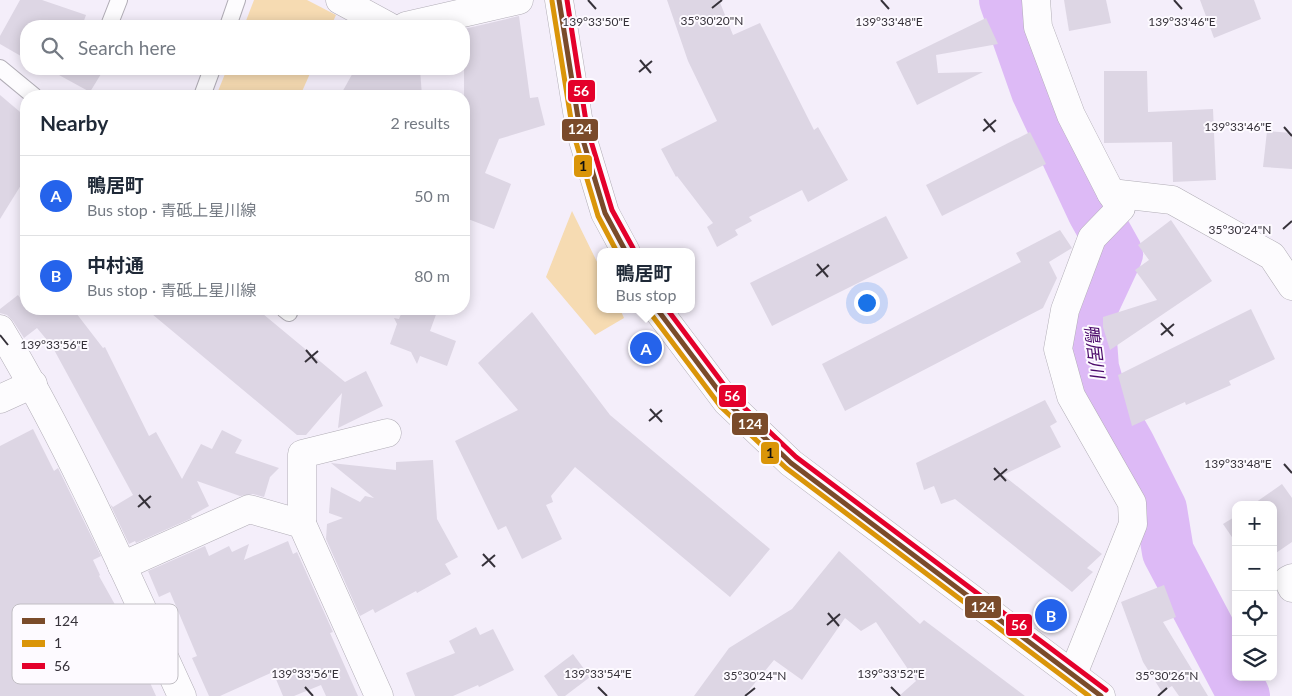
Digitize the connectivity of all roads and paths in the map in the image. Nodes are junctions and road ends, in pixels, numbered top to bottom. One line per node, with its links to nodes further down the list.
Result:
1 (119, 0): 7 (lane)
2 (237, 0): 8 (lane)
3 (340, 0): 9 (street)
4 (519, 0): 10 (street)
5 (558, 0): 16 (street)
6 (1036, 0): 15 (street)
7 (111, 20)
8 (230, 20)
9 (377, 20)
10 (432, 20)
11 (0, 68): 13 (lane)
12 (210, 75): 14 (lane)
13 (27, 90)
14 (204, 90)
15 (1113, 204): 17 (street); 28 (street)
16 (624, 248)
17 (1292, 286)
18 (660, 313): 28 (street)
19 (0, 329): 20 (street)
20 (33, 384): 21 (street); 24 (street)
21 (0, 399)
22 (387, 433): 23 (street)
23 (302, 524): 24 (street); 31 (street)
24 (122, 566): 27 (street)
25 (1292, 578): 26 (street)
26 (1292, 588)
27 (140, 604)
28 (1073, 674): 32 (street)
29 (176, 684): 30 (street)
30 (182, 696)
31 (379, 696)
32 (1101, 696)

